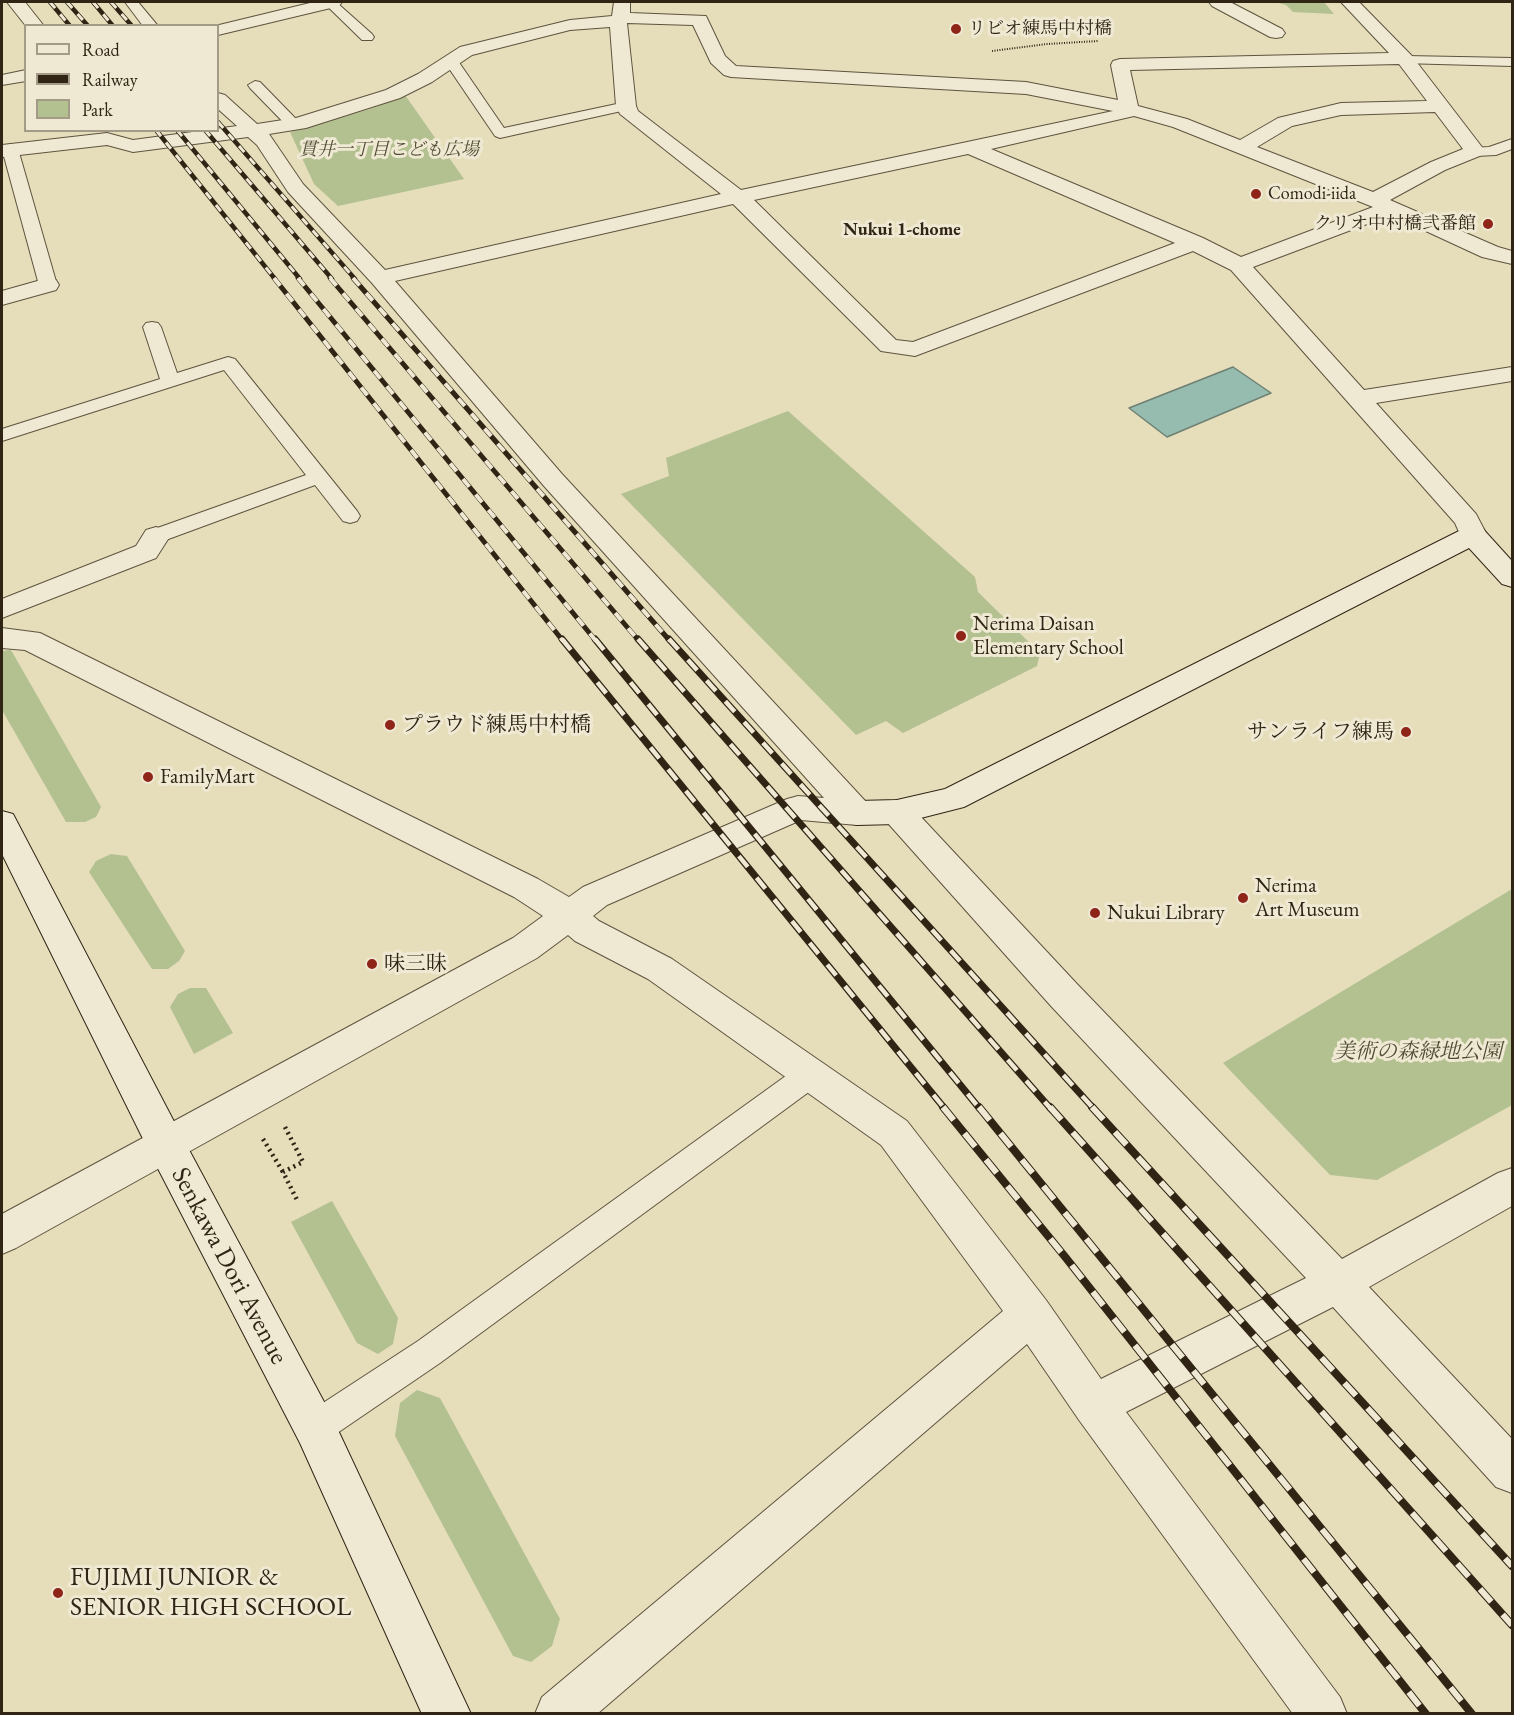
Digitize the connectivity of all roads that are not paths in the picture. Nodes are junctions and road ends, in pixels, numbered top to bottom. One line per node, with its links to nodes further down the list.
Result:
1 (16, 2): 7 (street)
2 (131, 2): 8 (lane)
3 (331, 2): 9 (street); 11 (lane)
4 (1218, 2): 10 (street)
5 (1350, 2): 12 (street)
6 (620, 13): 13 (street); 19 (street); 21 (street)
7 (33, 24)
8 (149, 24)
9 (219, 30)
10 (1276, 33)
11 (367, 37)
12 (1405, 59): 14 (lane); 20 (street); 21 (street)
13 (451, 61): 19 (lane); 22 (street)
14 (1512, 62)
15 (24, 75): 16 (street)
16 (2, 80)
17 (255, 85): 22 (lane)
18 (219, 100): 23 (street)
19 (626, 106): 30 (street)
20 (1441, 106): 27 (street); 29 (street)
21 (1130, 111): 26 (street); 27 (street)
22 (294, 125): 23 (street)
23 (254, 131): 24 (street); 35 (street)
24 (106, 135): 28 (street)
25 (1512, 144): 29 (lane)
26 (970, 147): 30 (street); 32 (street)
27 (1241, 148): 31 (street)
28 (6, 150): 36 (lane)
29 (1475, 151): 31 (street)
30 (737, 197): 32 (street); 35 (street)
31 (1383, 204): 33 (street); 34 (street)
32 (1195, 243): 34 (street)
33 (1512, 258)
34 (1239, 266): 41 (street)
35 (380, 278): 51 (street)
36 (48, 285): 37 (street)
37 (2, 298)
38 (152, 327): 40 (lane)
39 (1512, 374): 41 (street)
40 (170, 380): 42 (lane); 43 (lane)
41 (1360, 398): 45 (street)
42 (2, 435)
43 (319, 477): 44 (lane); 46 (lane)
44 (350, 516)
45 (1473, 535): 47 (street); 50 (street)
46 (156, 536): 48 (street)
47 (1512, 578)
48 (2, 609)
49 (2, 638): 53 (street)
50 (897, 812): 51 (street); 58 (street)
51 (857, 813): 53 (street)
52 (2, 823): 55 (street, Senkawa Dori Avenue)
53 (570, 915): 54 (street); 55 (street)
54 (811, 1074): 59 (street); 61 (lane)
55 (166, 1145): 57 (street); 61 (street, Senkawa Dori Avenue)
56 (1512, 1185): 58 (street)
57 (2, 1235)
58 (1338, 1283): 60 (street); 62 (street)
59 (1031, 1314): 60 (street); 64 (street)
60 (1094, 1405): 65 (street)
61 (315, 1428): 63 (street, Senkawa Dori Avenue)
62 (1512, 1471)
63 (447, 1713)
64 (559, 1713)
65 (1323, 1713)

